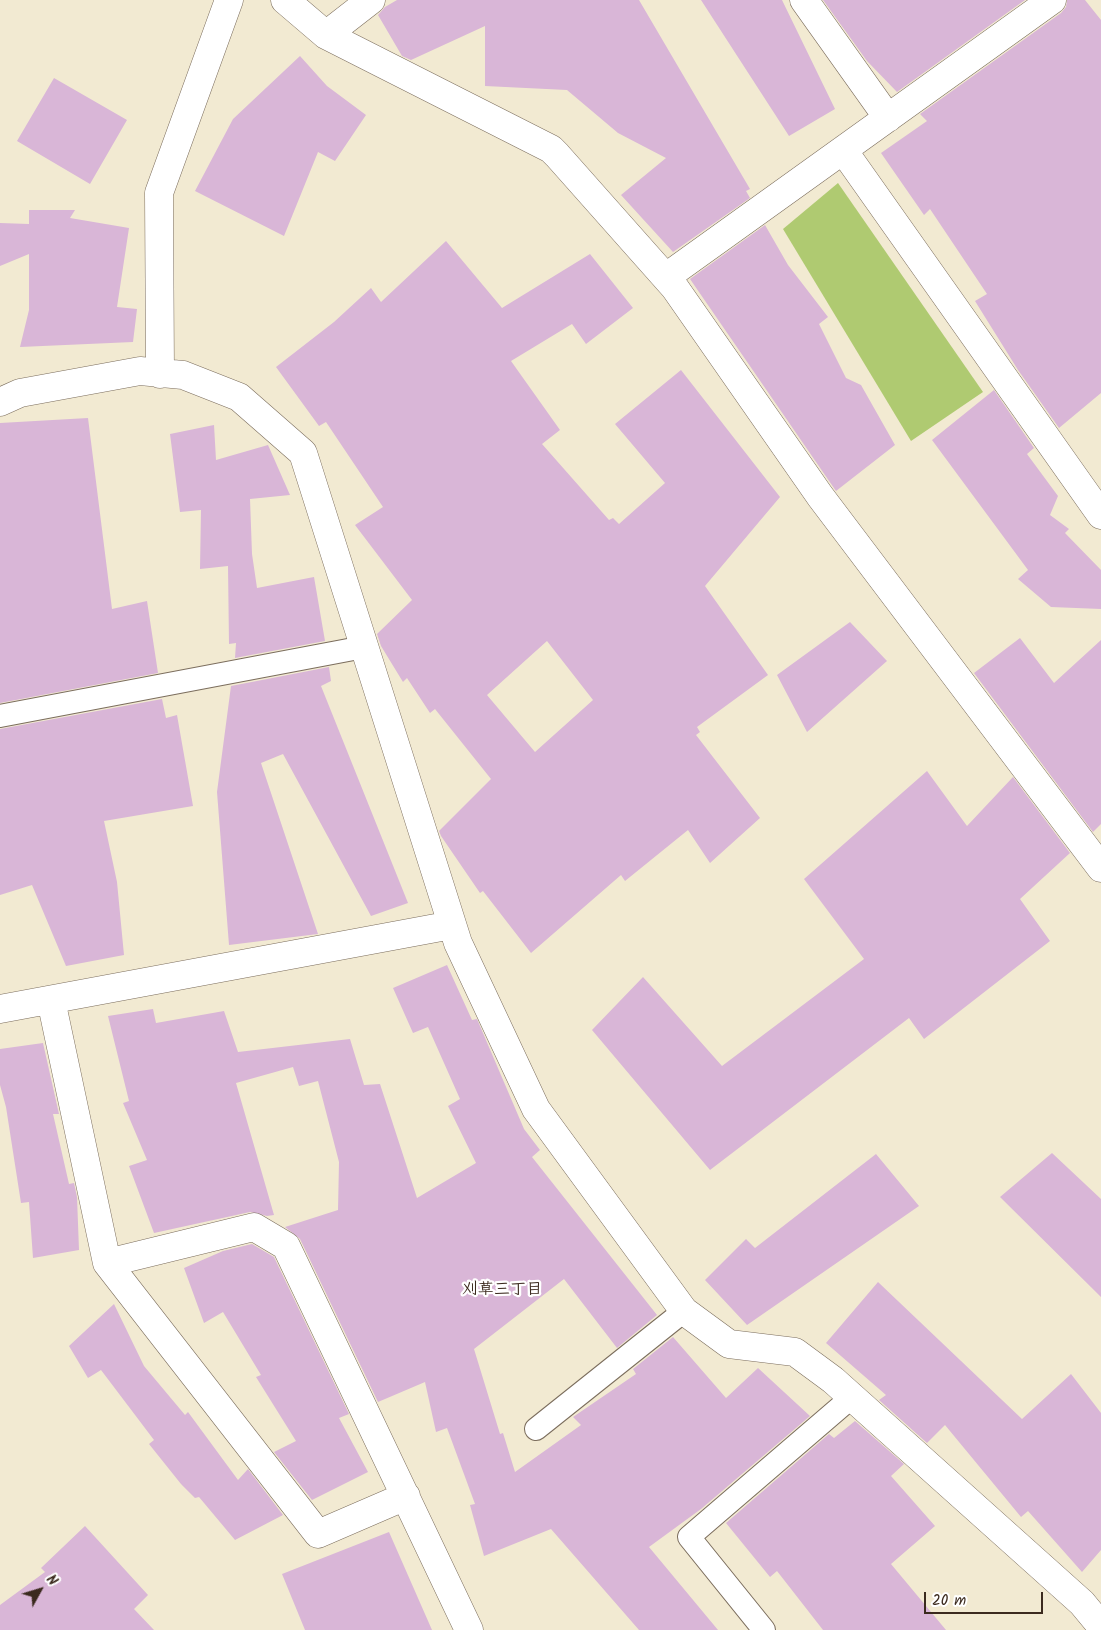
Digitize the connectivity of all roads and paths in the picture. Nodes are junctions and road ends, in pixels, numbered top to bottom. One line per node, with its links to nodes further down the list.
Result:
1 (229, 0): 10 (street)
2 (285, 0): 6 (street)
3 (371, 0): 6 (street)
4 (804, 0): 7 (street)
5 (1052, 0): 7 (street)
6 (326, 35): 9 (street)
7 (888, 118): 8 (street)
8 (843, 150): 9 (street); 12 (street)
9 (666, 277): 15 (street)
10 (160, 374): 11 (street); 13 (street)
11 (0, 402)
12 (1101, 515)
13 (364, 646): 14 (lane); 16 (street)
14 (0, 716)
15 (1101, 868)
16 (452, 925): 17 (street); 20 (street)
17 (51, 1000): 18 (street); 19 (street)
18 (0, 1009)
19 (106, 1263): 23 (street); 23 (street)
20 (684, 1311): 21 (street); 22 (lane)
21 (852, 1396): 24 (street); 26 (lane)
22 (536, 1429)
23 (406, 1496): 25 (street)
24 (1101, 1626)
25 (469, 1630)
26 (764, 1630)

